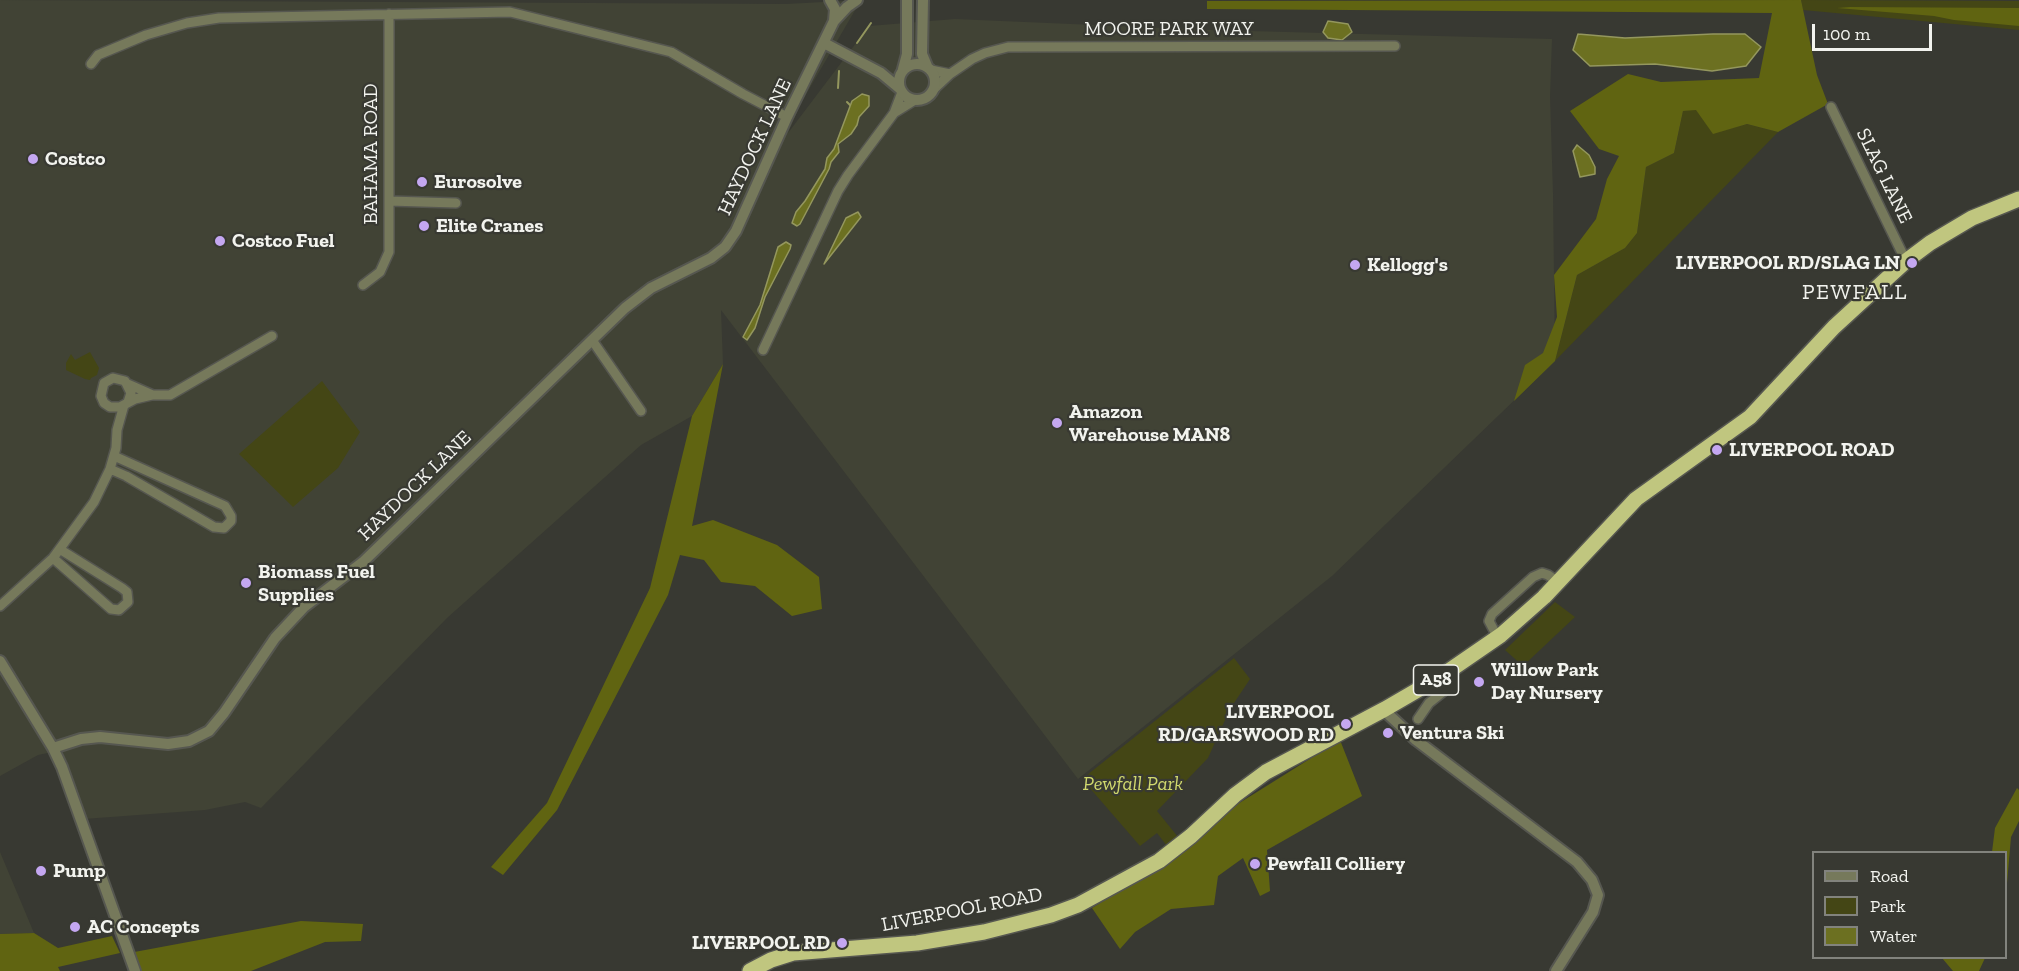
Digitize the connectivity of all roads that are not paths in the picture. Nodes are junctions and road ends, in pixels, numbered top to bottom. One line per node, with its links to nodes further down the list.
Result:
1 (830, 0): 6 (street)
2 (857, 0): 6 (street, HAYDOCK LANE)
3 (907, 0): 11 (street)
4 (923, 0): 10 (street)
5 (389, 14): 9 (street); 19 (street); 21 (street, BAHAMA ROAD)
6 (834, 21): 7 (street, HAYDOCK LANE)
7 (824, 43): 12 (street); 19 (street, HAYDOCK LANE)
8 (1395, 46): 13 (street, MOORE PARK WAY)
9 (91, 64)
10 (929, 68): 11 (street); 13 (street); 14 (street)
11 (902, 72): 12 (street); 15 (street)
12 (881, 73): 15 (street)
13 (950, 74): 14 (street, MOORE PARK WAY)
14 (934, 89): 16 (street)
15 (901, 90): 16 (street); 18 (street)
16 (915, 100): 18 (street)
17 (1831, 107): 23 (street, SLAG LANE)
18 (894, 113): 27 (street)
19 (788, 117): 26 (street, HAYDOCK LANE)
20 (2019, 199): 23 (highway, LIVERPOOL ROAD / A58)
21 (389, 201): 22 (street); 24 (street, BAHAMA ROAD)
22 (456, 203)
23 (1906, 261): 38 (highway, LIVERPOOL ROAD / A58)
24 (363, 285)
25 (272, 336): 29 (street)
26 (592, 340): 32 (street); 45 (street, HAYDOCK LANE)
27 (763, 350)
28 (128, 384): 29 (street); 30 (street); 31 (street)
29 (153, 395): 30 (street)
30 (126, 404): 31 (street); 33 (street)
31 (106, 405): 33 (street)
32 (641, 411)
33 (117, 430): 34 (street)
34 (114, 456): 35 (street); 35 (street)
35 (110, 469): 36 (street)
36 (61, 550): 37 (street); 37 (street)
37 (53, 558): 39 (street)
38 (1558, 582): 40 (highway, LIVERPOOL ROAD / A58); 40 (street)
39 (0, 606)
40 (1498, 638): 42 (highway, LIVERPOOL ROAD / A58)
41 (0, 661): 45 (street)
42 (1440, 677): 43 (highway, LIVERPOOL ROAD / A58); 44 (street)
43 (1385, 709): 47 (highway, LIVERPOOL ROAD / A58); 48 (street)
44 (1424, 717)
45 (52, 748): 46 (street)
46 (135, 971)
47 (750, 971)
48 (1557, 971)

